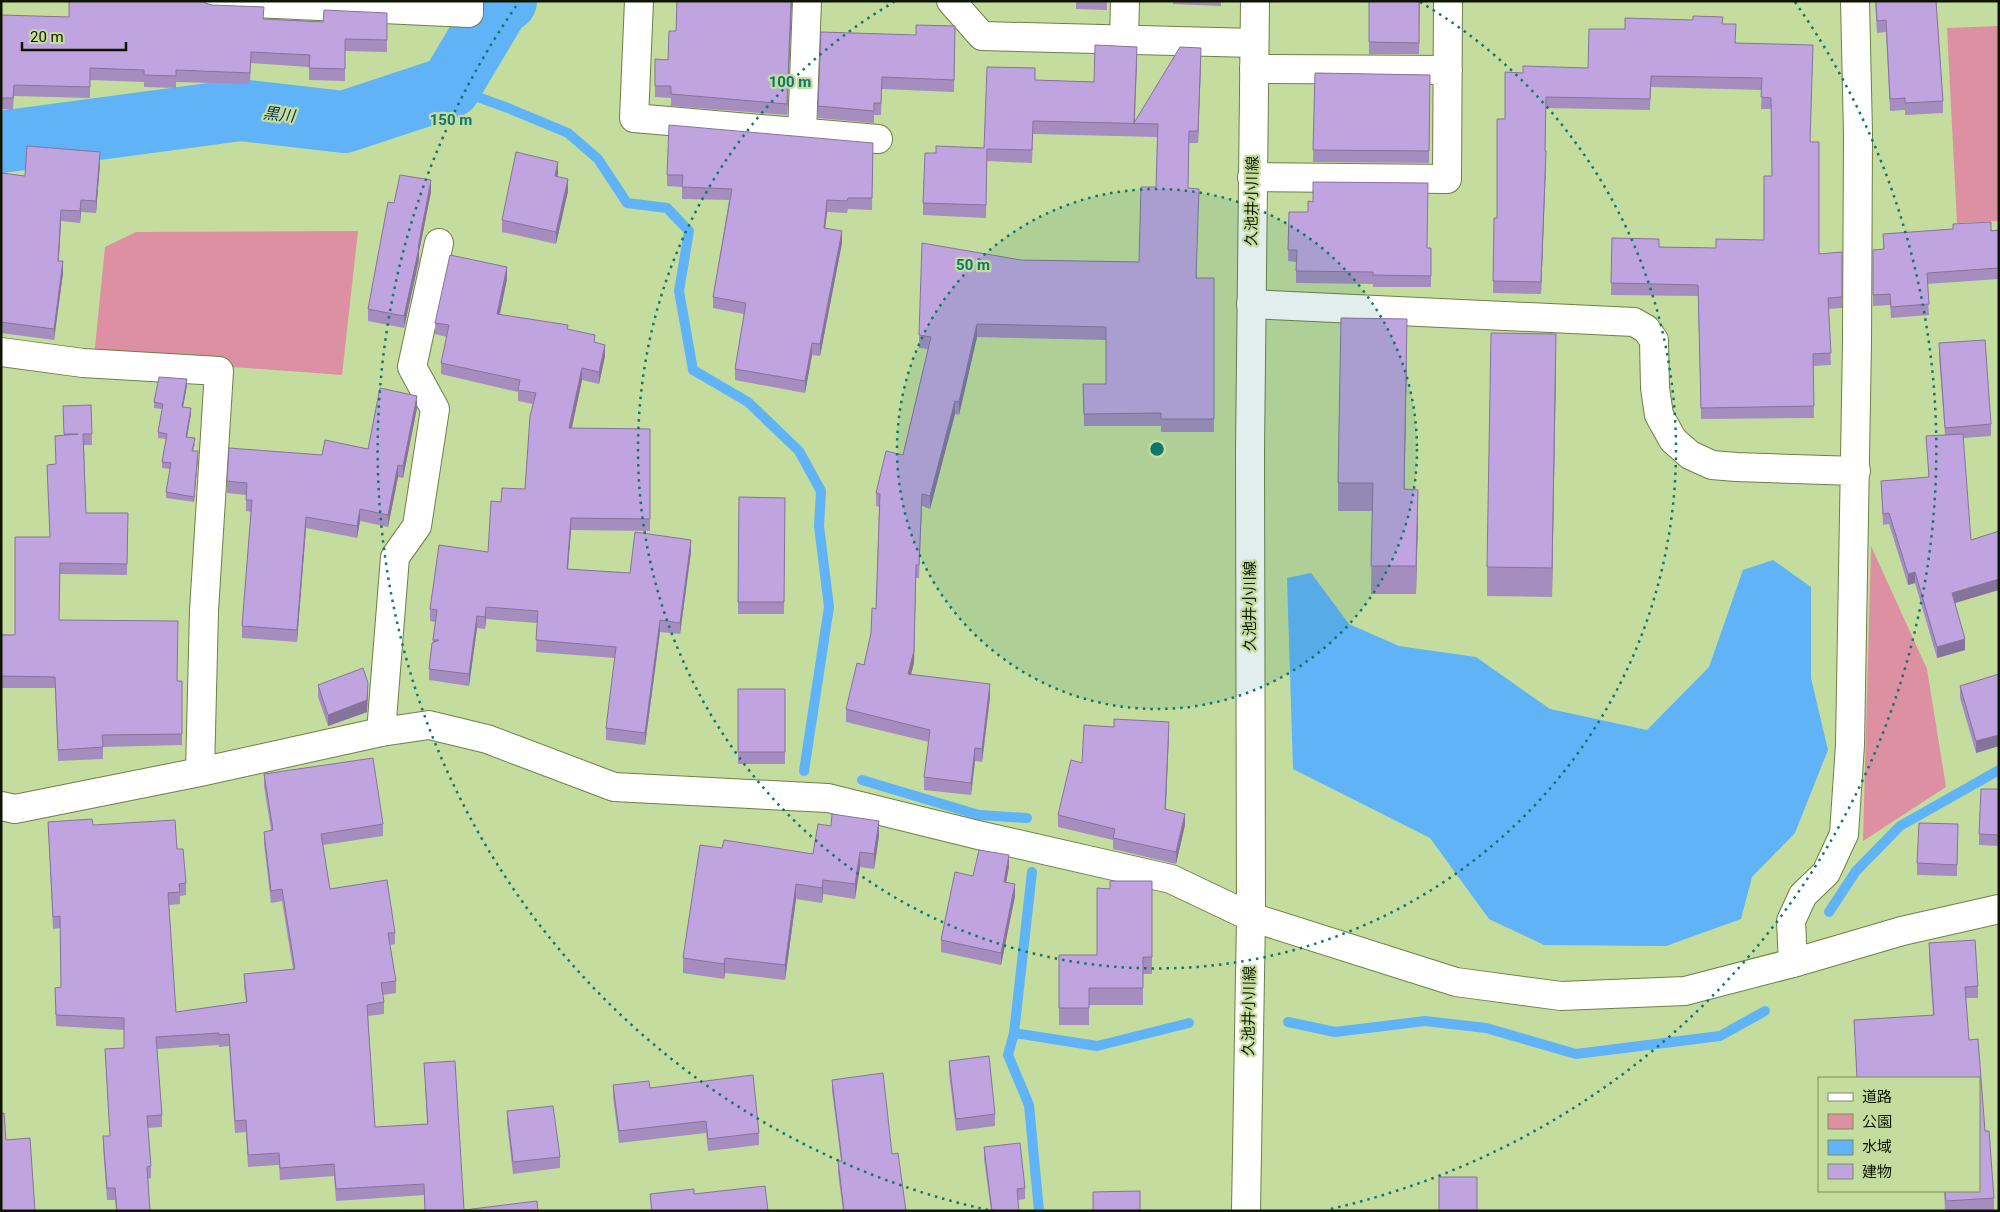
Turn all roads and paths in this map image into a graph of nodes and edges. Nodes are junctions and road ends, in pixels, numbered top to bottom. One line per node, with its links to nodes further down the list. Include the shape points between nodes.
1 (213, 1): 10 (street)
2 (469, 1): 10 (street, via 469,13)
3 (639, 1): 14 (street, via 634,118)
4 (807, 1): 14 (street)
5 (951, 1): 11 (street, via 982,36)
6 (1125, 1): 11 (street)
7 (1255, 1): 12 (street, 久池井小川線)
8 (1448, 1): 13 (street)
9 (1855, 1): 20 (street, via 1858,134)
10 (290, 3)
11 (1124, 40): 12 (street)
12 (1254, 56): 13 (street); 16 (street, 久池井小川線)
13 (1448, 70): 16 (street, via 1447,179)
14 (802, 133): 15 (street)
15 (878, 139)
16 (1252, 177): 18 (street, 久池井小川線)
17 (439, 243): 21 (street, via 412,367 434,408 417,526 395,558)
18 (1251, 304): 20 (street, via 1634,322 1646,329 1654,340 1659,415 1673,440 1690,455 1712,465); 25 (street, 久池井小川線)
19 (1, 352): 22 (street, via 83,363 219,370 204,611)
20 (1856, 471): 26 (street, via 1850,745 1844,834 1826,873 1803,895 1791,921)
21 (381, 732): 22 (street); 25 (street, via 429,725 487,739 614,787 828,798 1172,879)
22 (200, 772): 23 (street, via 15,809)
23 (1, 806)
24 (1999, 909): 26 (street, via 1902,931)
25 (1250, 916): 26 (street, via 1456,982 1561,996 1685,991); 27 (street, 久池井小川線)
26 (1793, 963)
27 (1246, 1211)

